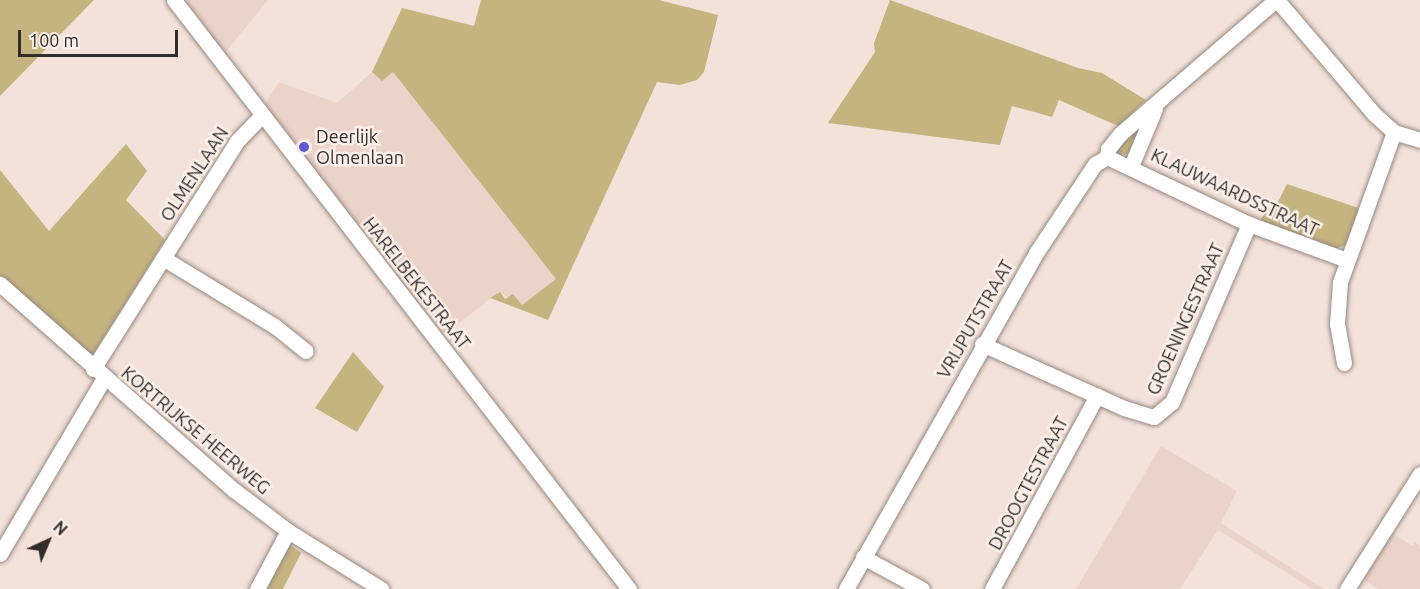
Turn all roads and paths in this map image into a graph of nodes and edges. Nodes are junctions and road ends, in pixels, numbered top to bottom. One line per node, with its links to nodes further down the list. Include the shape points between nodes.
1 (174, 0): 4 (street, HARELBEKESTRAAT)
2 (1276, 0): 3 (street, VRIJPUTSTRAAT); 5 (street, via 1339,75)
3 (1167, 91): 7 (street, VRIJPUTSTRAAT, via 1120,134 1108,149); 8 (street, VRIJPUTSTRAAT, via 1143,130)
4 (262, 115): 10 (street, OLMENLAAN, via 237,141); 24 (street, HARELBEKESTRAAT)
5 (1394, 132): 6 (street); 11 (street)
6 (1420, 140)
7 (1107, 157): 8 (street, KLAUWAARDSSTRAAT); 13 (street, VRIJPUTSTRAAT, via 1095,164)
8 (1131, 166): 9 (street, KLAUWAARDSSTRAAT)
9 (1249, 225): 11 (street, KLAUWAARDSSTRAAT); 17 (street, GROENINGESTRAAT, via 1166,409 1154,417 1142,416)
10 (163, 258): 14 (street, via 276,327); 16 (street, OLMENLAAN)
11 (1347, 260): 15 (street, via 1336,309)
12 (3, 292): 16 (street, KORTRIJKSE HEERWEG)
13 (982, 344): 17 (street, GROENINGESTRAAT); 21 (street, VRIJPUTSTRAAT)
14 (306, 351)
15 (1344, 363)
16 (98, 374): 19 (street, KORTRIJKSE HEERWEG, via 190,454); 20 (street, OLMENLAAN)
17 (1097, 396): 27 (street, DROOGTESTRAAT)
18 (1420, 474): 28 (street)
19 (288, 531): 22 (street); 23 (street, KORTRIJKSE HEERWEG)
20 (0, 554)
21 (862, 557): 25 (street, VRIJPUTSTRAAT); 26 (street)
22 (257, 589)
23 (381, 589)
24 (629, 589)
25 (846, 589)
26 (922, 589)
27 (992, 589)
28 (1347, 589)

